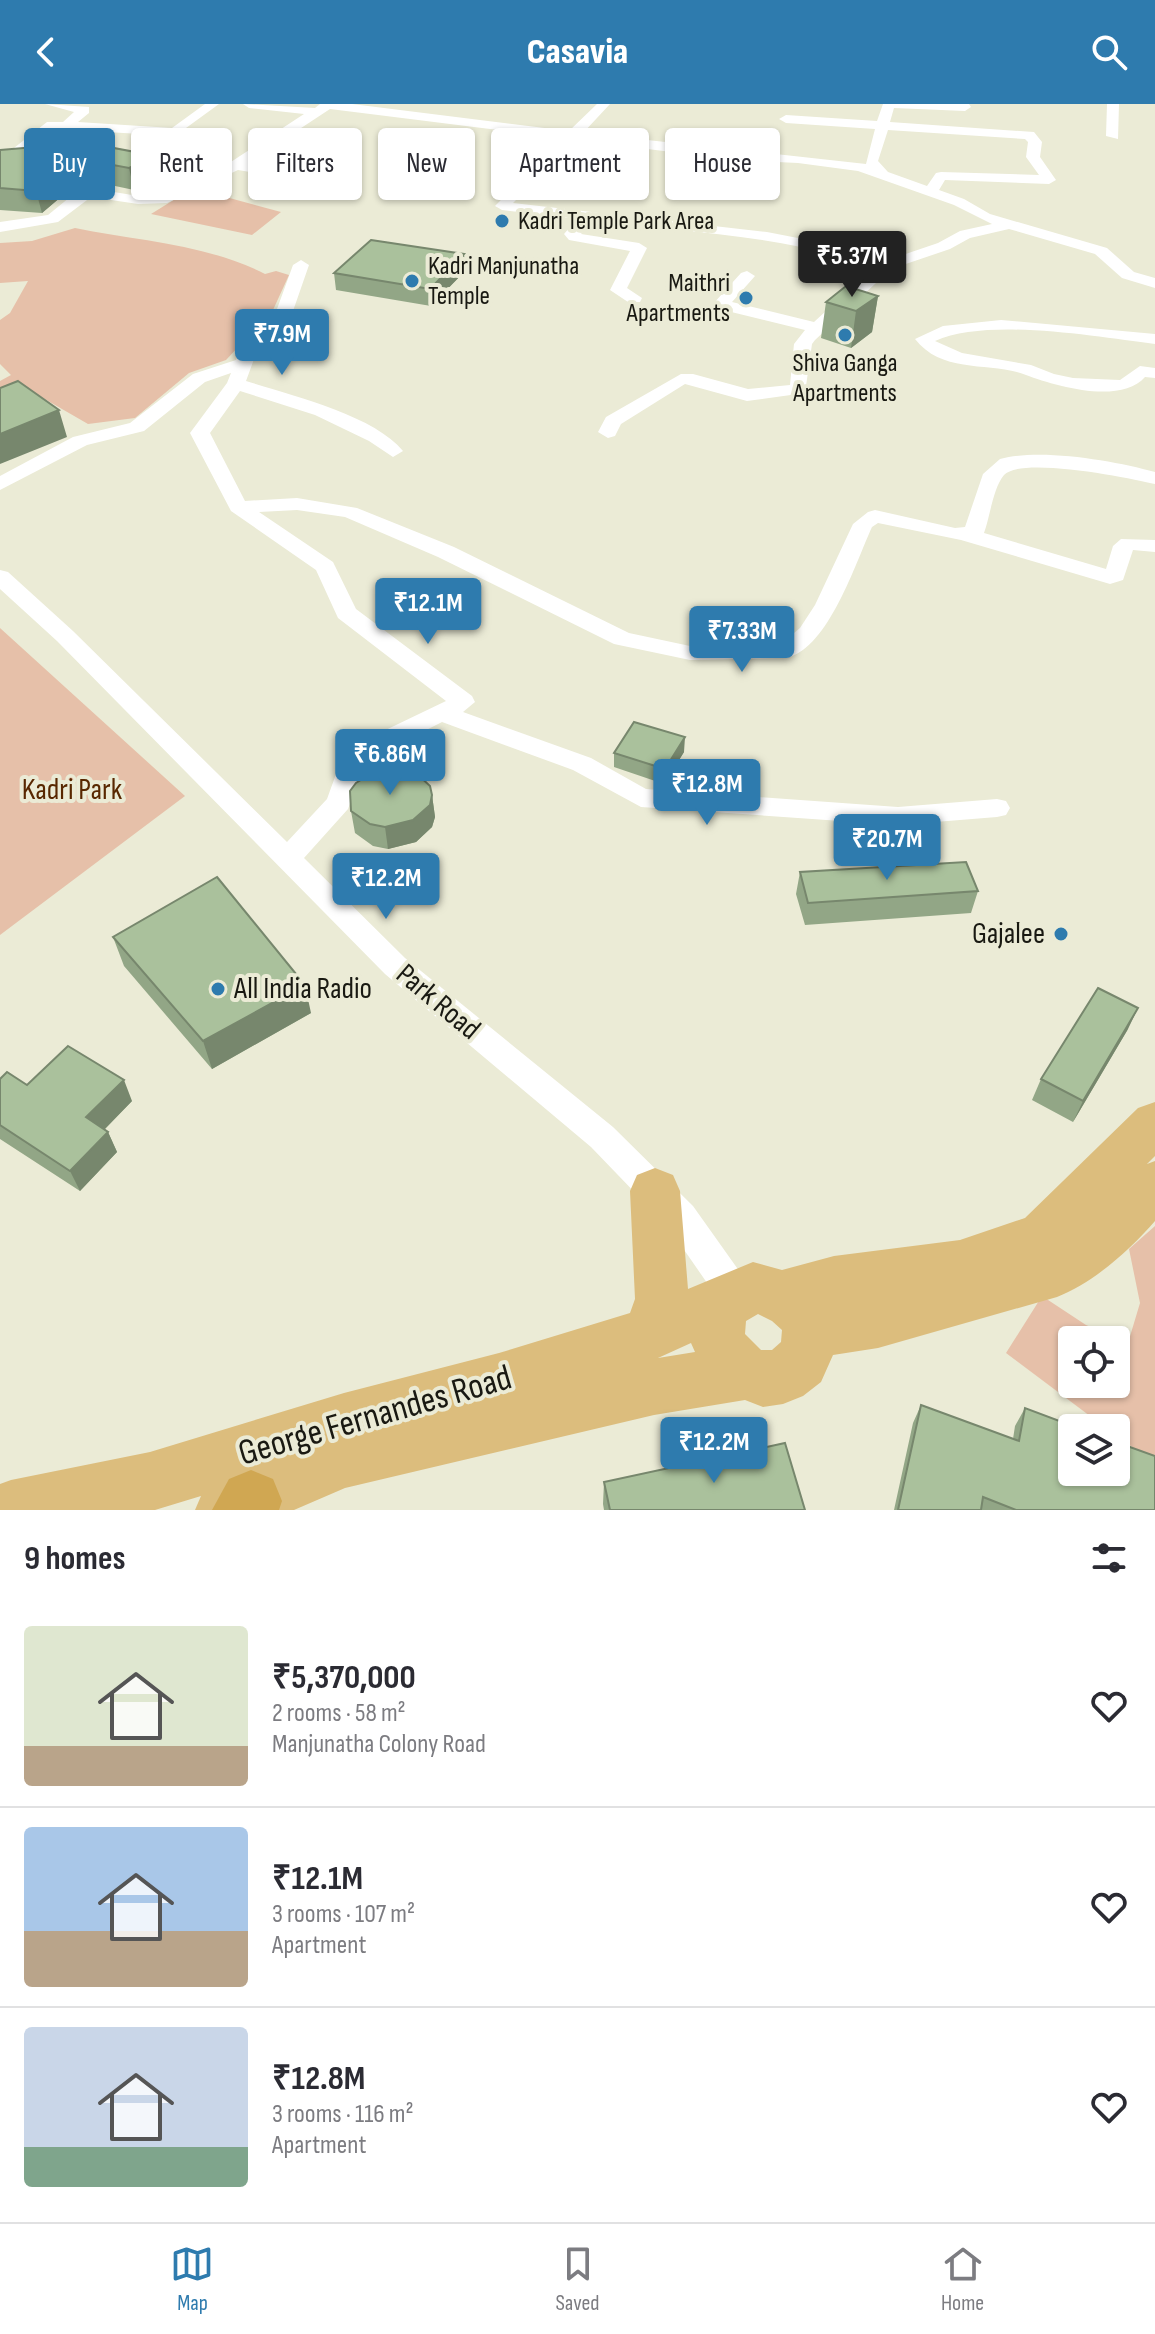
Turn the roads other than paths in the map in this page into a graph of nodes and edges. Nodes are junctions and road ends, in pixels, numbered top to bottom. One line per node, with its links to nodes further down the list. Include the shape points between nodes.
1 (51, 104): 10 (street, via 84,110)
2 (213, 104): 10 (street, via 175,132)
3 (249, 104): 7 (street)
4 (604, 104): 13 (street)
5 (892, 104): 8 (street); 11 (street)
6 (1113, 104): 14 (street)
7 (325, 107): 12 (street); 17 (street)
8 (965, 107)
9 (786, 119): 11 (street)
10 (66, 126): 16 (street, via 52,125)
11 (881, 126): 19 (street, via 871,162); 20 (street, via 1029,135 1035,142 1033,157 1049,180 947,175)
12 (518, 128)
13 (579, 128)
14 (1113, 136)
15 (649, 144): 19 (street, via 848,165)
16 (0, 165)
17 (236, 165): 18 (street); 24 (street, via 167,199 90,192 53,219)
18 (248, 167)
19 (883, 175): 20 (street)
20 (930, 193): 23 (street)
21 (508, 200): 22 (street, via 502,206)
22 (587, 217): 26 (street, via 767,237 849,253); 29 (street, via 574,237 639,248 618,290)
23 (1011, 225): 26 (street, via 965,234); 28 (street, via 1101,251 1128,275)
24 (1, 228)
25 (301, 265): 33 (street, via 285,311 252,341)
26 (885, 266): 30 (street)
27 (747, 276): 30 (street, via 721,304)
28 (1155, 283)
29 (634, 298)
30 (816, 328): 34 (street, via 803,344 799,389 747,395 681,379 613,421)
31 (1155, 339): 32 (street, via 1009,326 958,328 924,339 928,347 946,355 1031,370 1054,380 1120,385 1130,383 1140,371)
32 (1155, 373)
33 (240, 374): 35 (street, via 376,437); 37 (street, via 199,378 137,427 80,441); 38 (street, via 200,433)
34 (608, 432)
35 (393, 451)
36 (1155, 478): 39 (street, via 1118,468 1007,463 993,474 974,533)
37 (0, 484)
38 (238, 507): 39 (street, via 297,504 350,512 446,552 622,639 690,653 787,651 809,633 863,524 875,516); 42 (street, via 325,567 346,613 463,702)
39 (967, 535): 40 (street, via 1110,577 1128,543)
40 (1155, 546)
41 (0, 577): 44 (street, Park Road)
42 (441, 713): 43 (street, via 582,764 641,798 898,816); 44 (street, via 380,743 349,769 339,803)
43 (997, 808)
44 (287, 859): 47 (street, Park Road, via 395,966 602,1137)
45 (1155, 1123): 48 (main road, George Fernandes Road, via 1042,1237 960,1265 834,1281)
46 (1155, 1184): 48 (main road, George Fernandes Road, via 1123,1220 1057,1272 878,1322)
47 (655, 1191): 48 (street, Park Road); 49 (main road, via 662,1299)
48 (765, 1304): 49 (main road, George Fernandes Road); 50 (main road, via 719,1311 717,1341); 50 (main road, George Fernandes Road, via 807,1354 785,1376)
49 (651, 1334): 52 (main road, George Fernandes Road, via 150,1482)
50 (743, 1373): 51 (main road, George Fernandes Road, via 654,1387 342,1459)
51 (240, 1507)
52 (11, 1510)

